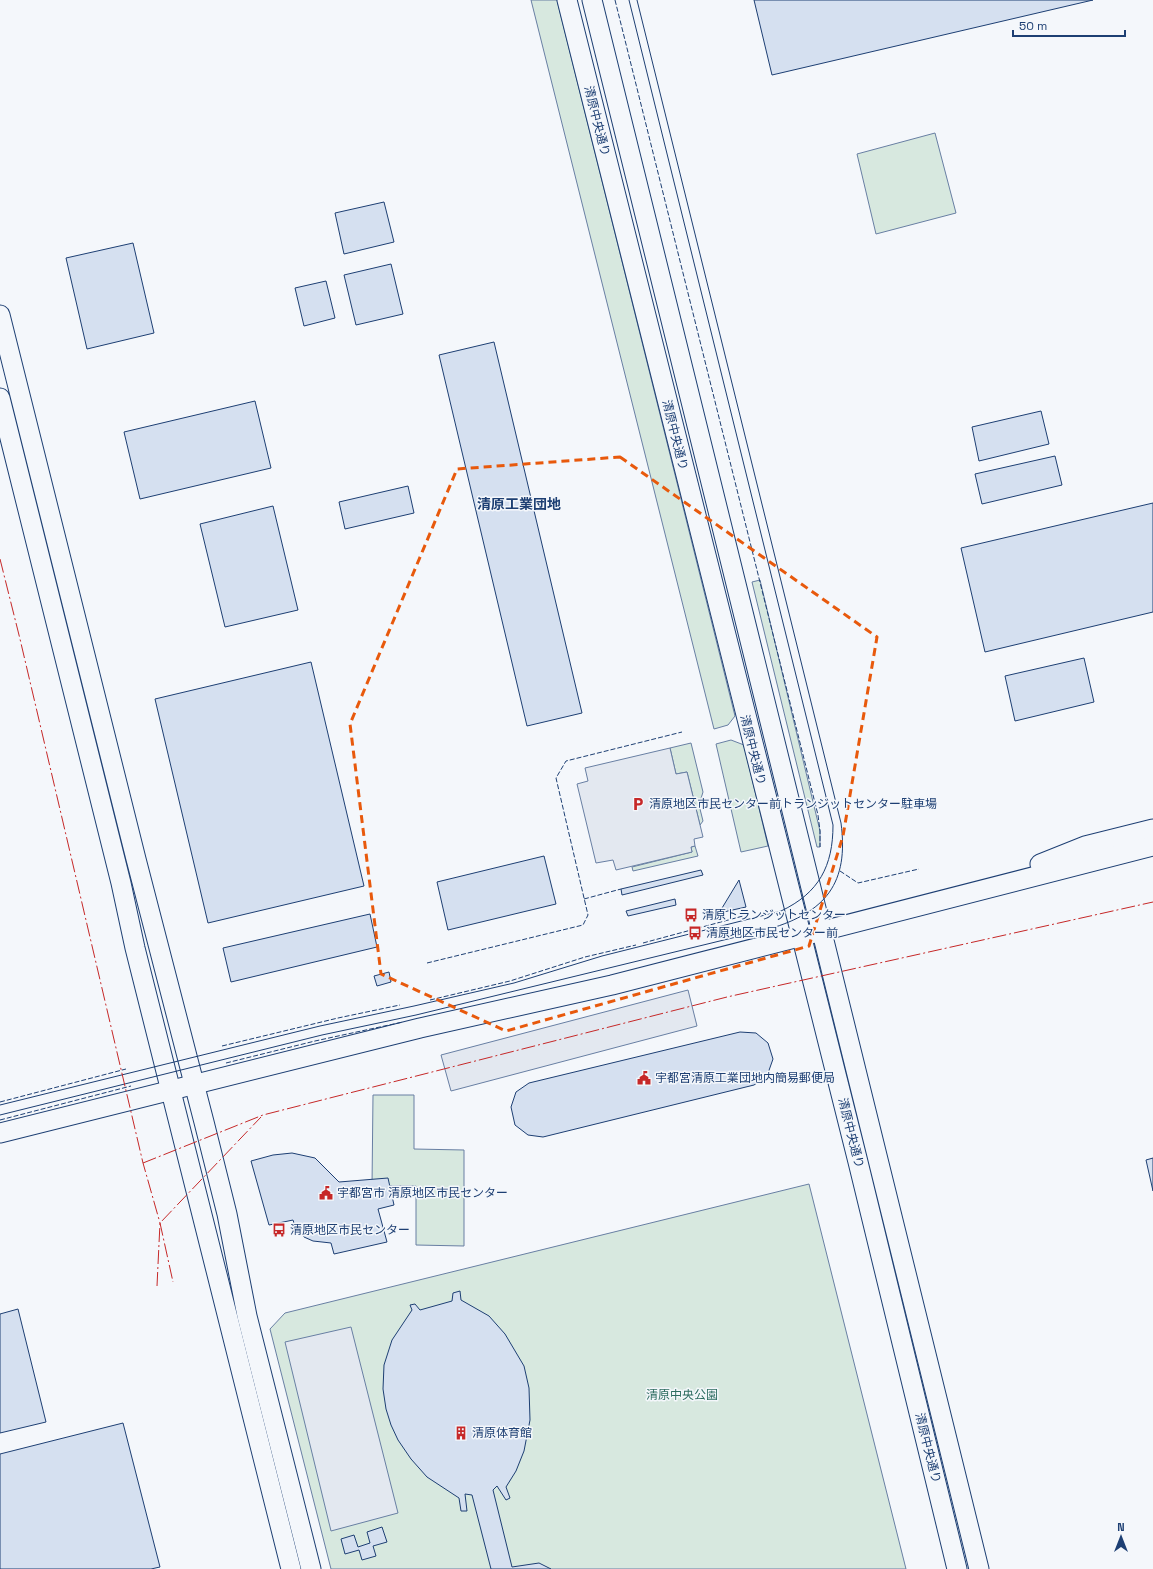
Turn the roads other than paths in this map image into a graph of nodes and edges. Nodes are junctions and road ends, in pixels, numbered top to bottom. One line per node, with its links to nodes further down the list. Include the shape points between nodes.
1 (567, 0): 9 (street, 清原中央通り)
2 (592, 0): 8 (street, 清原中央通り)
3 (0, 315): 10 (street)
4 (0, 398): 11 (street, via 120,875 135,948)
5 (1153, 829): 7 (street, via 1085,846)
6 (1153, 846): 7 (street)
7 (964, 894): 8 (street)
8 (822, 930): 9 (street); 16 (street, 清原中央通り)
9 (801, 936): 10 (street); 15 (street, 清原中央通り)
10 (195, 1084): 11 (street); 14 (street, via 227,1214 247,1316)
11 (171, 1090): 12 (street); 13 (street)
12 (0, 1133)
13 (292, 1569)
14 (311, 1569)
15 (957, 1569)
16 (979, 1569)

